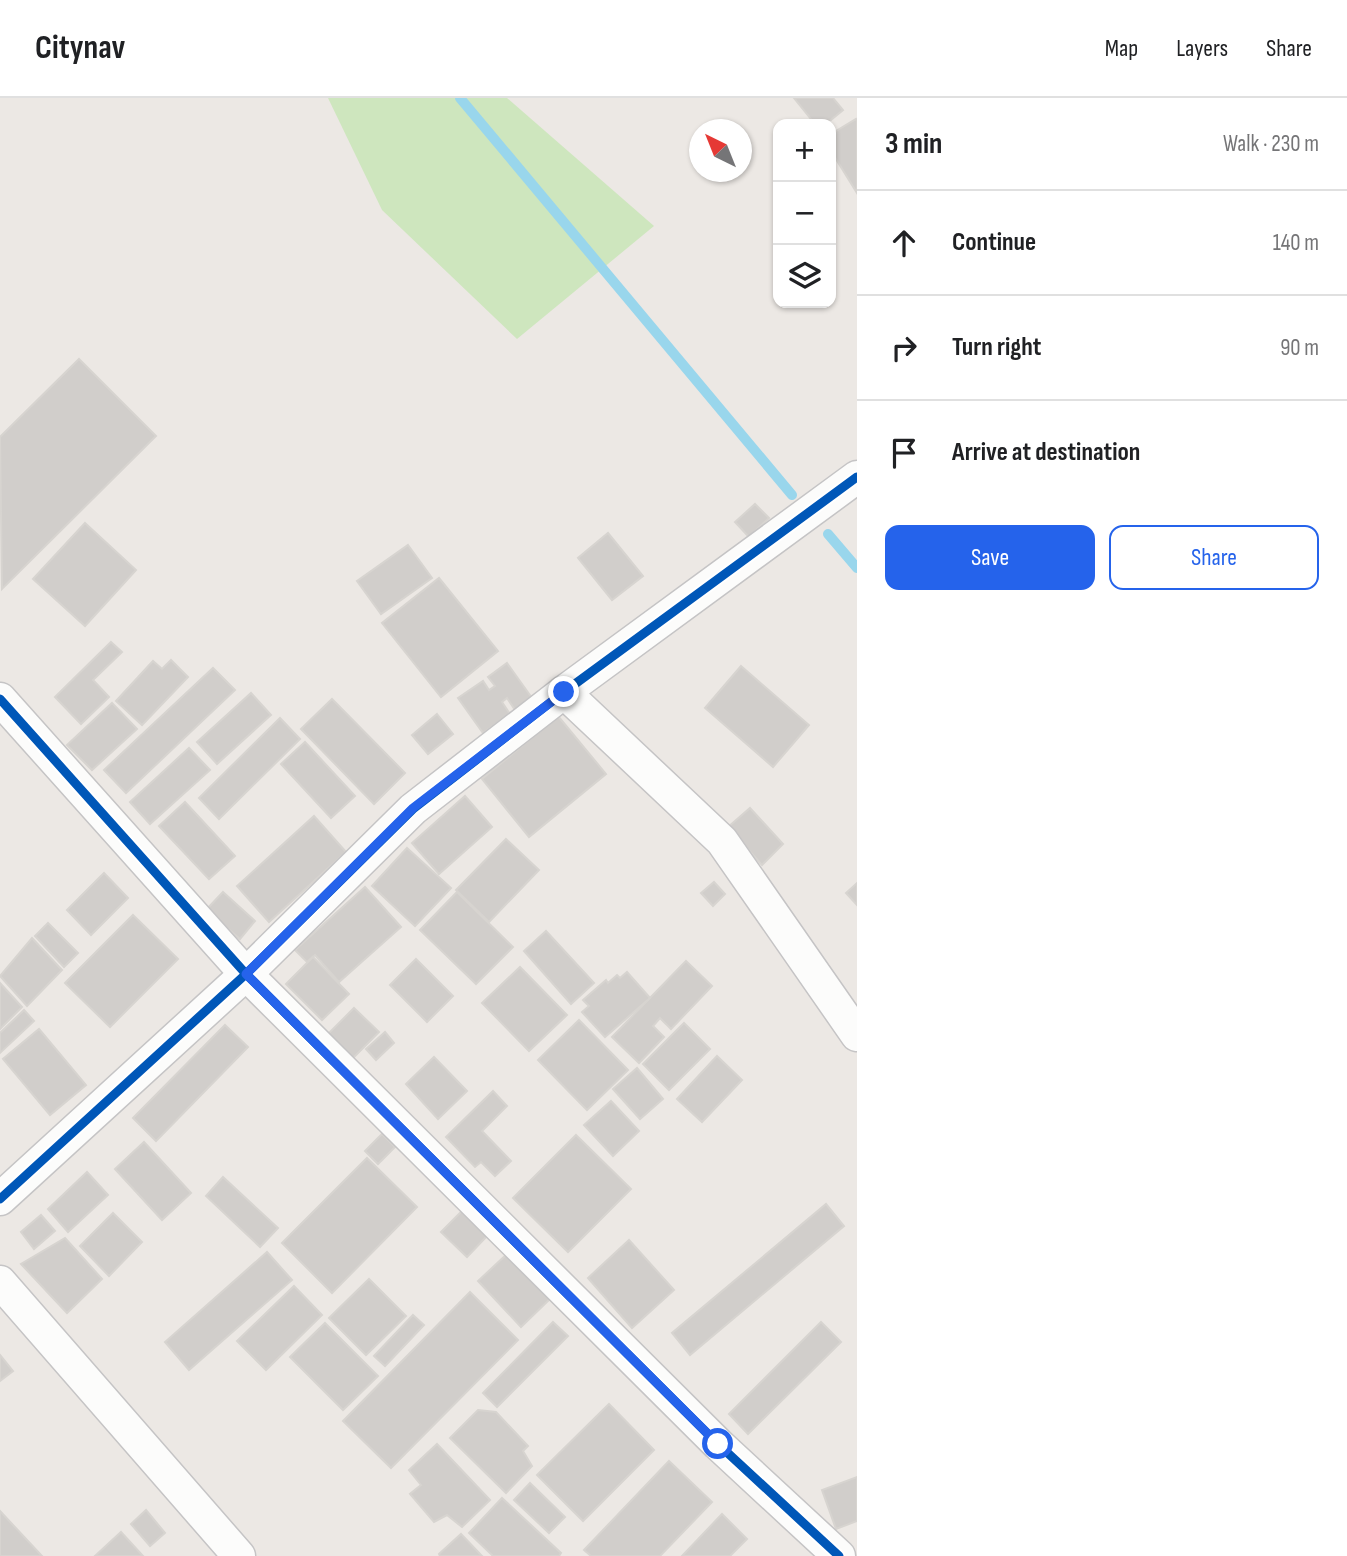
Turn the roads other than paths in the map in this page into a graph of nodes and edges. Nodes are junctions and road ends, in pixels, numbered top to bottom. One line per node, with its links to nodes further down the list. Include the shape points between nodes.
1 (857, 477): 2 (street)
2 (564, 692): 4 (street, via 413,808); 5 (street, via 722,841)
3 (0, 699): 4 (street)
4 (246, 974): 6 (street); 9 (street, via 718,1444)
5 (857, 1035)
6 (0, 1199)
7 (0, 1282): 8 (street)
8 (239, 1556)
9 (839, 1556)

